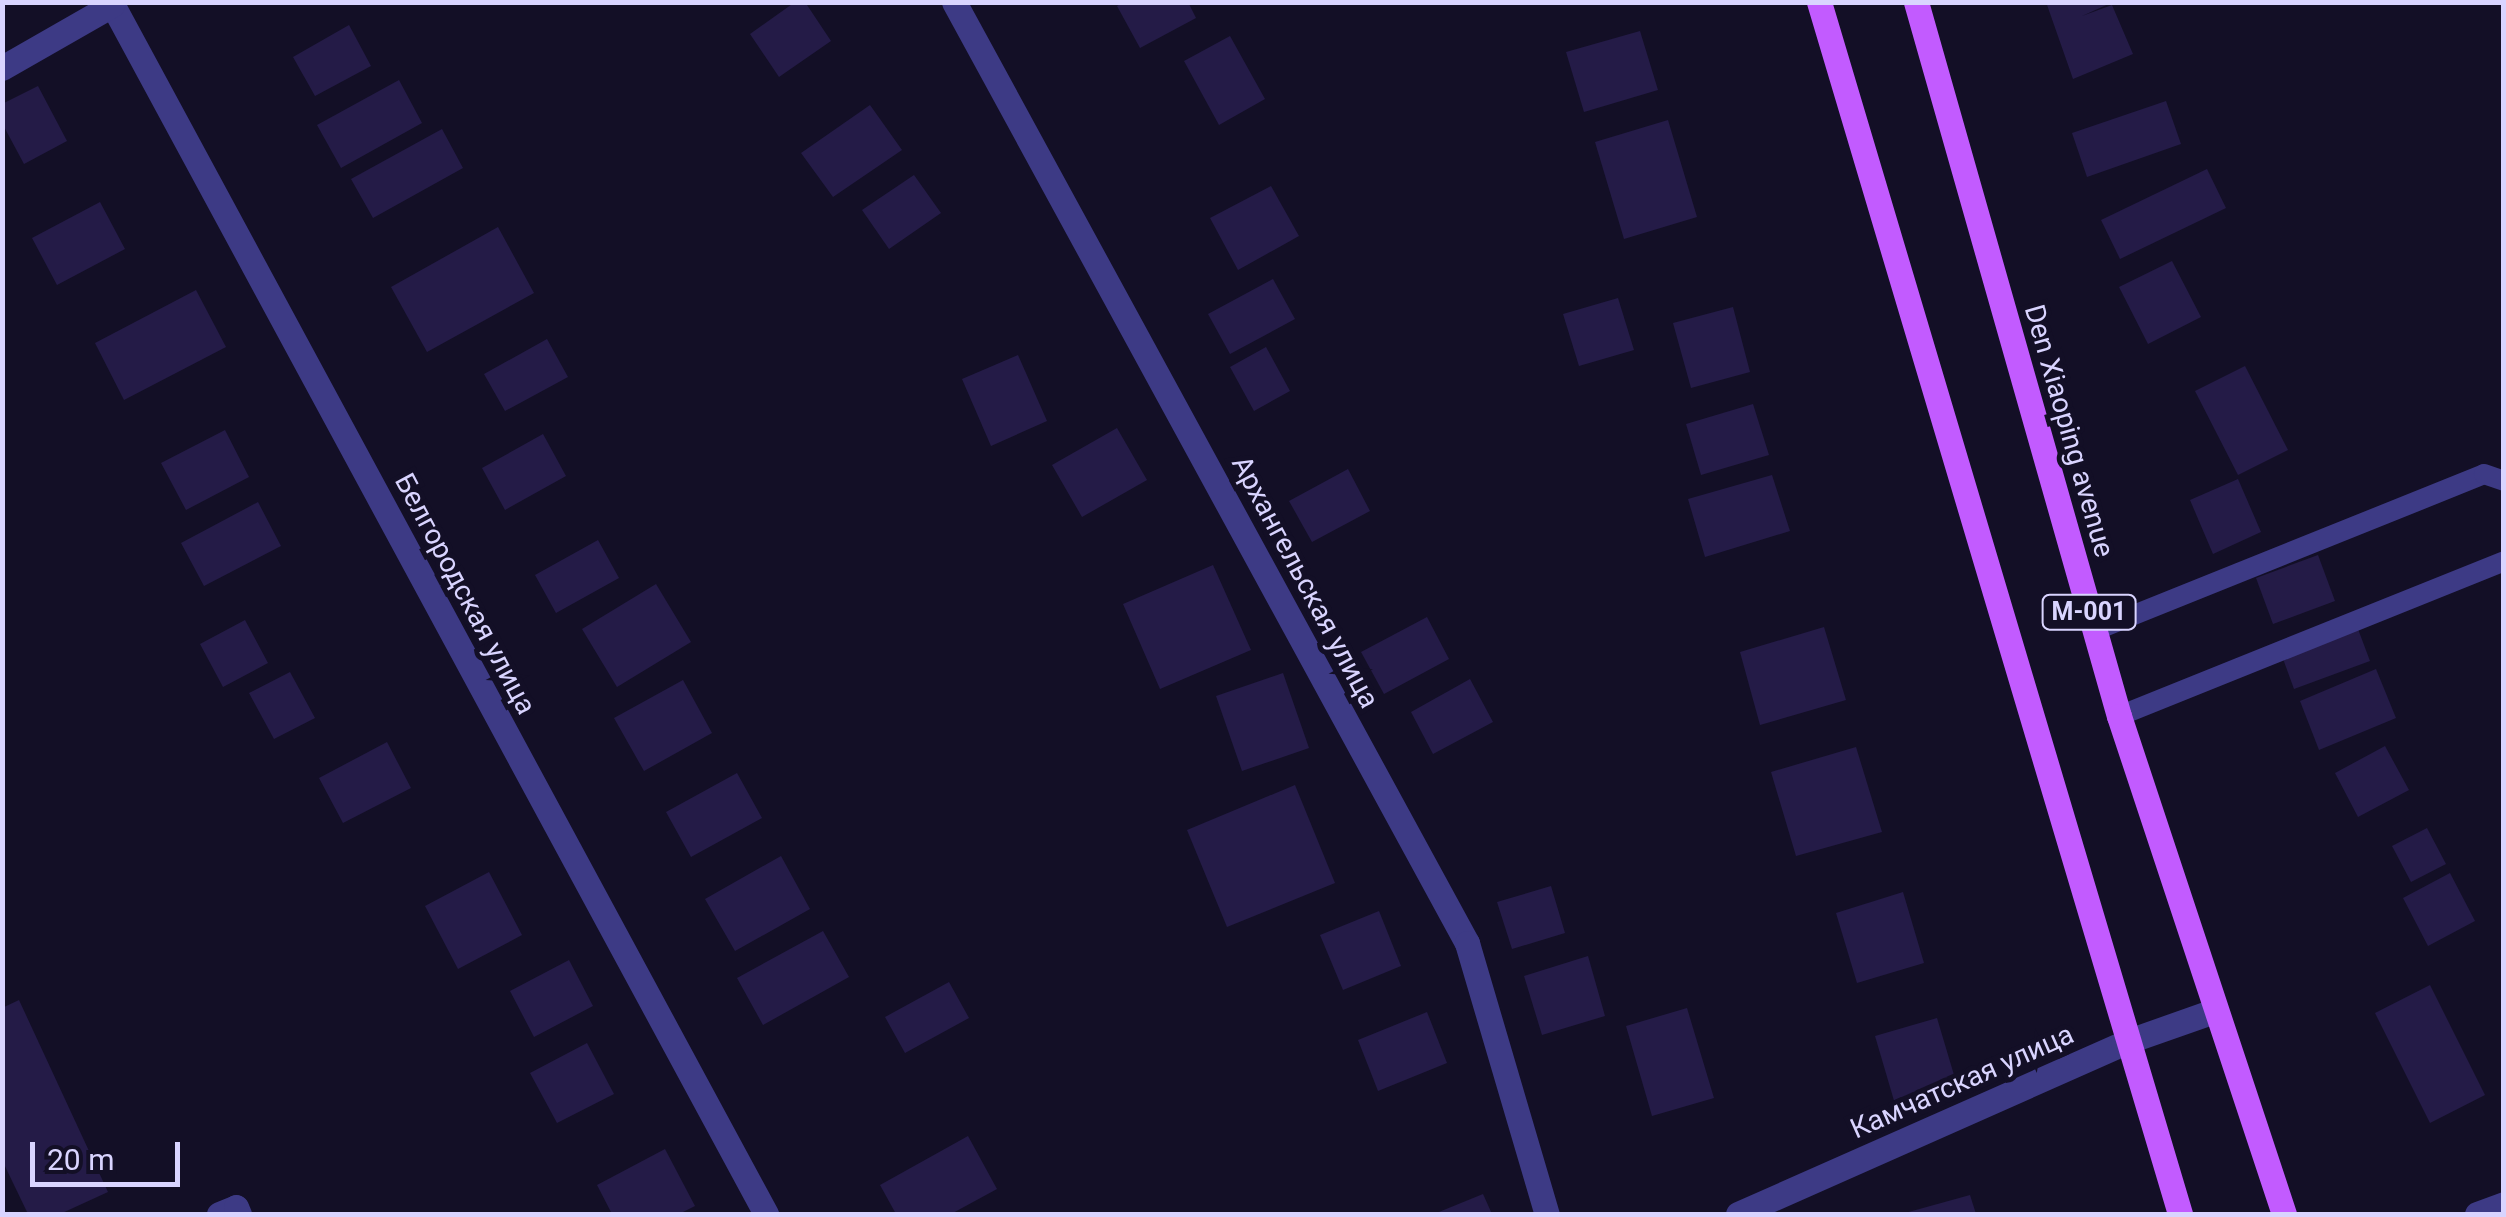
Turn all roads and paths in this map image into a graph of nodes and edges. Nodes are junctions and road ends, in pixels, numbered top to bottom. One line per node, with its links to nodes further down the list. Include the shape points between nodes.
1 (954, 2): 16 (street, Архангельская улица, via 1467,944)
2 (1819, 2): 11 (main road, M-001)
3 (1916, 2): 8 (main road, Den Xiaoping avenue / M-001)
4 (112, 4): 5 (street); 15 (street, Белгородская улица)
5 (2, 68)
6 (2504, 481): 8 (lane, via 2484,474)
7 (2504, 561): 9 (lane)
8 (2094, 631): 9 (main road, Den Xiaoping avenue / M-001)
9 (2119, 716): 10 (main road, Den Xiaoping avenue / M-001)
10 (2214, 1012): 11 (street, Камчатская улица); 19 (main road, Den Xiaoping avenue / M-001)
11 (2123, 1043): 17 (street, Камчатская улица); 18 (main road, M-001)
12 (2504, 1204): 20 (street)
13 (219, 1214): 14 (street, via 236,1207)
14 (239, 1214)
15 (766, 1214)
16 (1547, 1214)
17 (1738, 1214)
18 (2180, 1214)
19 (2284, 1214)
20 (2477, 1214)

